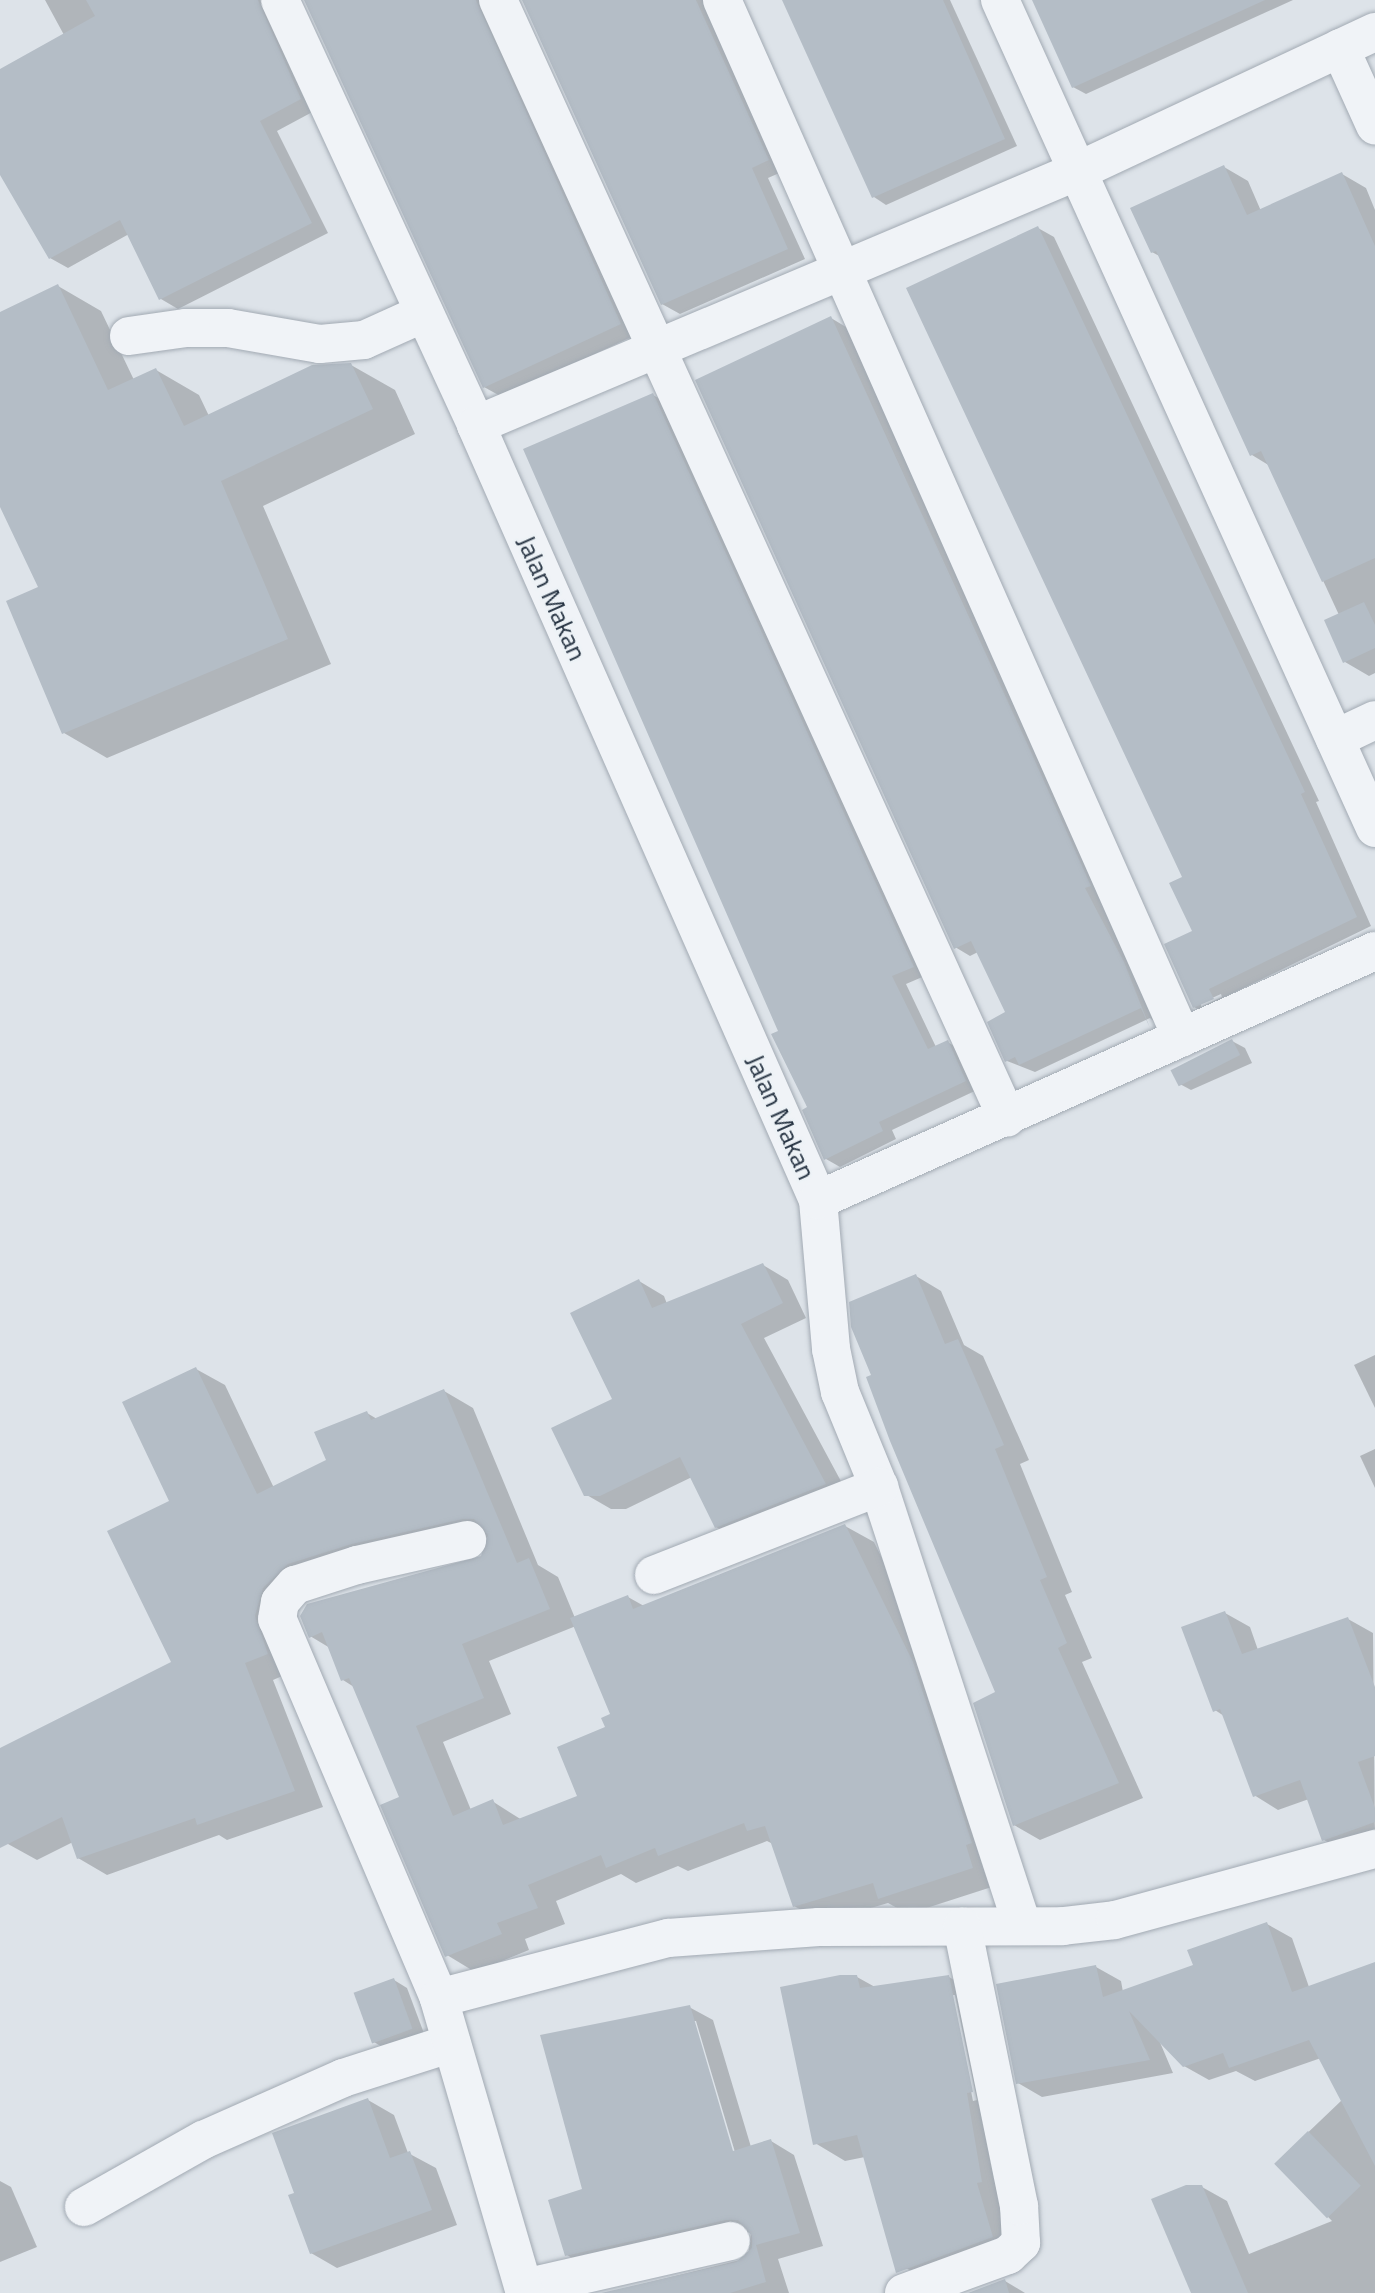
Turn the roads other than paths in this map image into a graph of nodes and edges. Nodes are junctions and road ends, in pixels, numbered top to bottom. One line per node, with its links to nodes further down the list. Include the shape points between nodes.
1 (280, 0): 10 (street, Jalan Makan)
2 (498, 0): 12 (street)
3 (722, 0): 9 (street)
4 (1000, 0): 8 (street)
5 (1375, 32): 6 (street)
6 (1340, 48): 7 (street); 8 (street)
7 (1375, 125)
8 (1078, 171): 9 (street); 15 (street)
9 (843, 271): 12 (street); 18 (street)
10 (424, 313): 11 (street, via 364,340 320,344 228,328); 13 (street, Jalan Makan)
11 (129, 336)
12 (657, 348): 13 (street); 19 (street)
13 (476, 425): 20 (street, Jalan Makan)
14 (1375, 720): 15 (street)
15 (1335, 739): 16 (street)
16 (1375, 828)
17 (1375, 951): 18 (street)
18 (1182, 1038): 19 (street)
19 (1007, 1118): 20 (street)
20 (818, 1200): 21 (street, Jalan Makan, via 834,1370)
21 (878, 1487): 23 (street); 25 (street, Jalan Makan)
22 (467, 1540): 27 (street, via 356,1565 295,1585 280,1602 277,1619)
23 (654, 1575)
24 (1375, 1849): 25 (street, via 1115,1920 1063,1926)
25 (1022, 1924): 26 (street)
26 (962, 1927): 27 (street, via 819,1927 668,1938); 32 (street, via 1021,2243 1008,2255)
27 (439, 1998): 28 (street)
28 (452, 2043): 29 (street, via 343,2078 204,2140); 31 (street)
29 (84, 2207)
30 (731, 2241): 31 (street)
31 (524, 2290)
32 (904, 2293)

